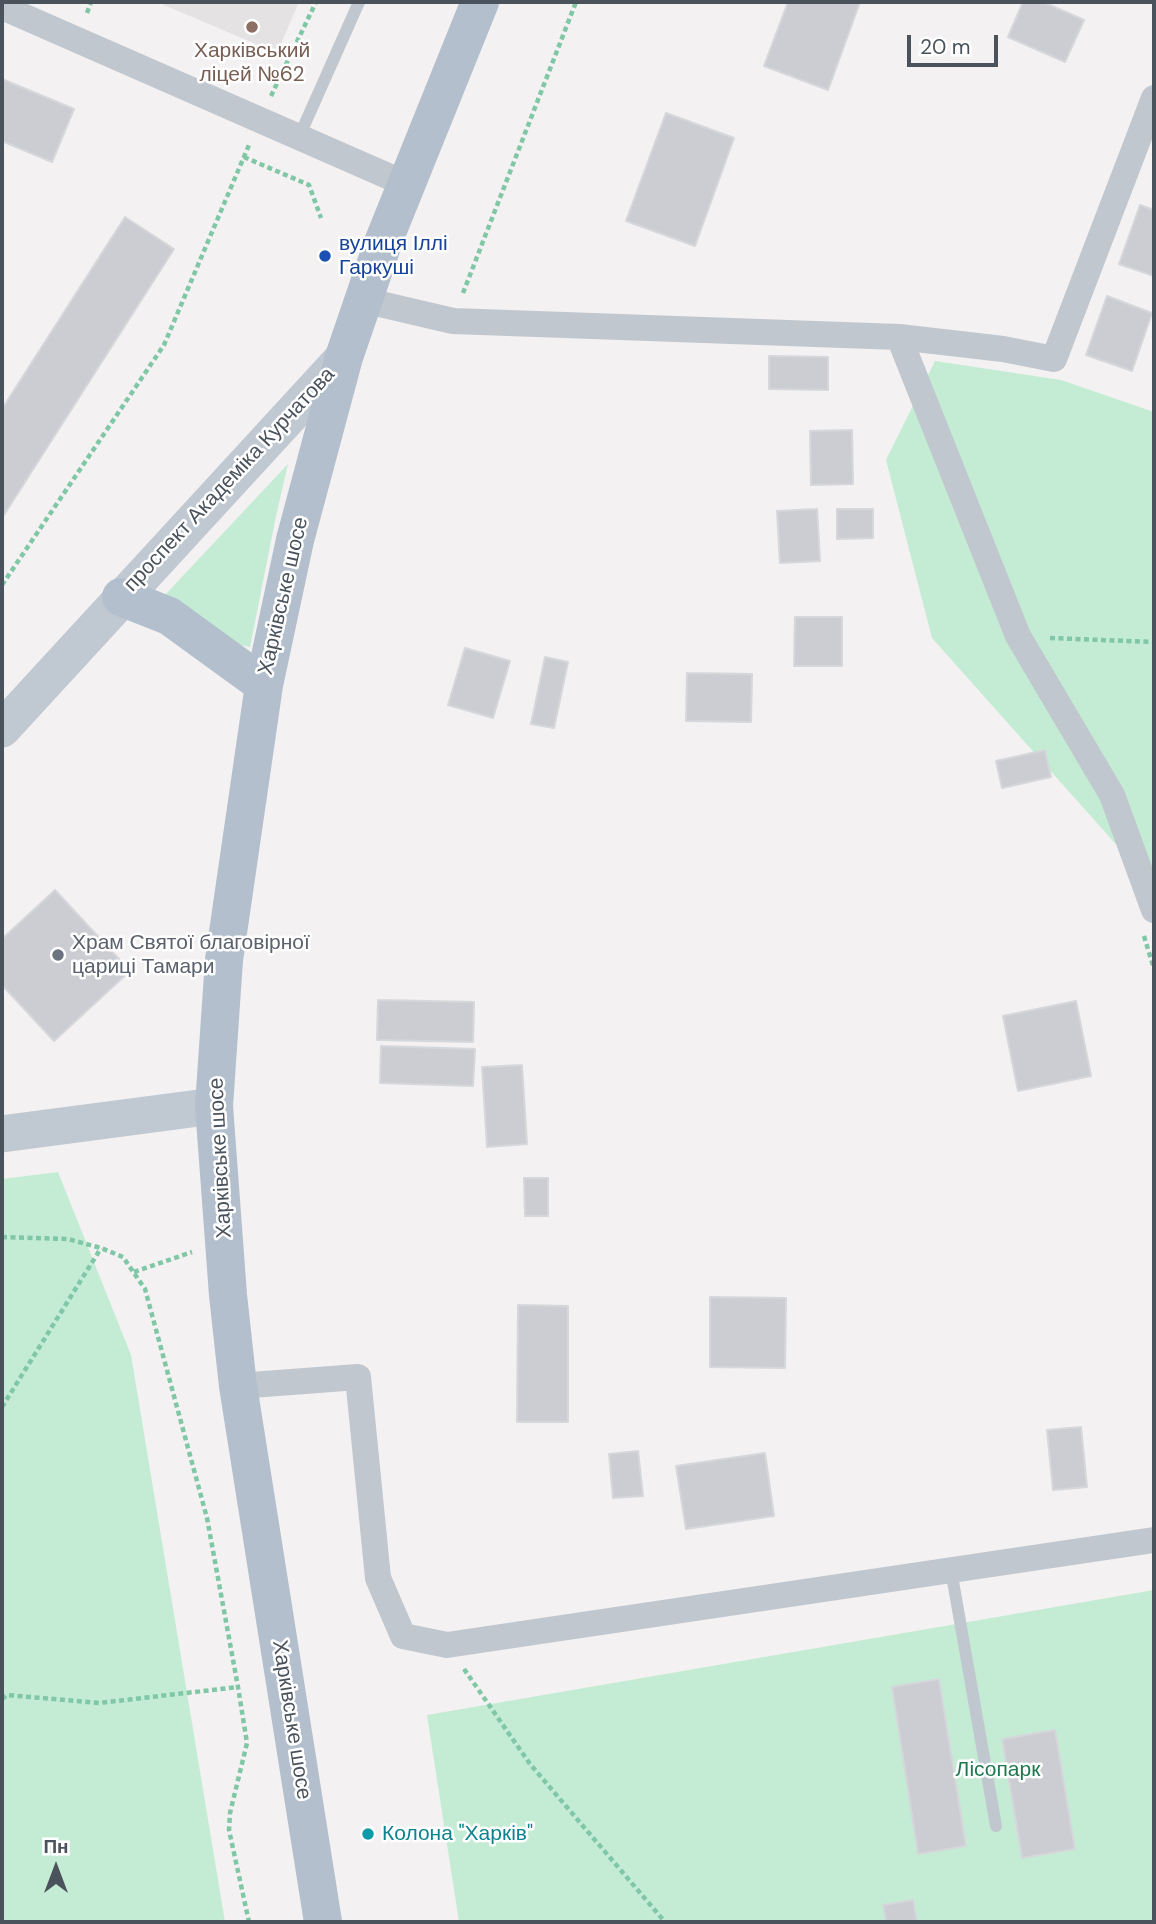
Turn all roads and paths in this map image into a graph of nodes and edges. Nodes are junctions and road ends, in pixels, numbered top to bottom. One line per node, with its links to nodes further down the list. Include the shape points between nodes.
1 (316, 2): 7 (path)
2 (359, 2): 8 (lane)
3 (480, 2): 10 (main road, проспект Академіка Курчатова)
4 (576, 2): 12 (path)
5 (2, 7): 7 (street)
6 (1154, 98): 14 (street, via 1054,359)
7 (260, 120): 8 (street); 9 (path)
8 (299, 137): 10 (street)
9 (244, 157): 11 (path, via 309,185); 16 (path, via 164,345)
10 (406, 184): 13 (main road, проспект Академіка Курчатова)
11 (321, 218)
12 (471, 270)
13 (363, 300): 14 (street, via 453,321); 15 (main road, проспект Академіка Курчатова)
14 (899, 337): 18 (street)
15 (344, 357): 17 (street, проспект Академіка Курчатова); 20 (main road, Харківське шосе, via 295,540)
16 (2, 585)
17 (121, 597): 20 (main road, via 169,616); 21 (street, проспект Академіка Курчатова)
18 (1018, 636): 19 (path); 22 (street, via 1112,794)
19 (1154, 642)
20 (264, 685): 23 (main road, Харківське шосе, via 224,960)
21 (2, 729)
22 (1154, 910)
23 (214, 1106): 24 (street); 26 (main road, Харківське шосе)
24 (2, 1134)
25 (2, 1237): 27 (path, via 68,1239)
26 (225, 1241): 28 (path); 29 (main road, Харківське шосе)
27 (101, 1248): 28 (path, via 123,1257); 30 (path)
28 (134, 1272): 34 (path, via 145,1289 207,1518)
29 (238, 1386): 33 (street, via 358,1377 378,1578 403,1636); 38 (main road, Харківське шосе)
30 (2, 1407)
31 (1154, 1540): 32 (street)
32 (951, 1570): 33 (street); 36 (lane)
33 (447, 1646): 39 (path, via 530,1764)
34 (238, 1687): 35 (path, via 99,1703 7,1695); 37 (path, via 247,1743 229,1830)
35 (2, 1699)
36 (996, 1826)
37 (249, 1922)
38 (323, 1922)
39 (666, 1922)

